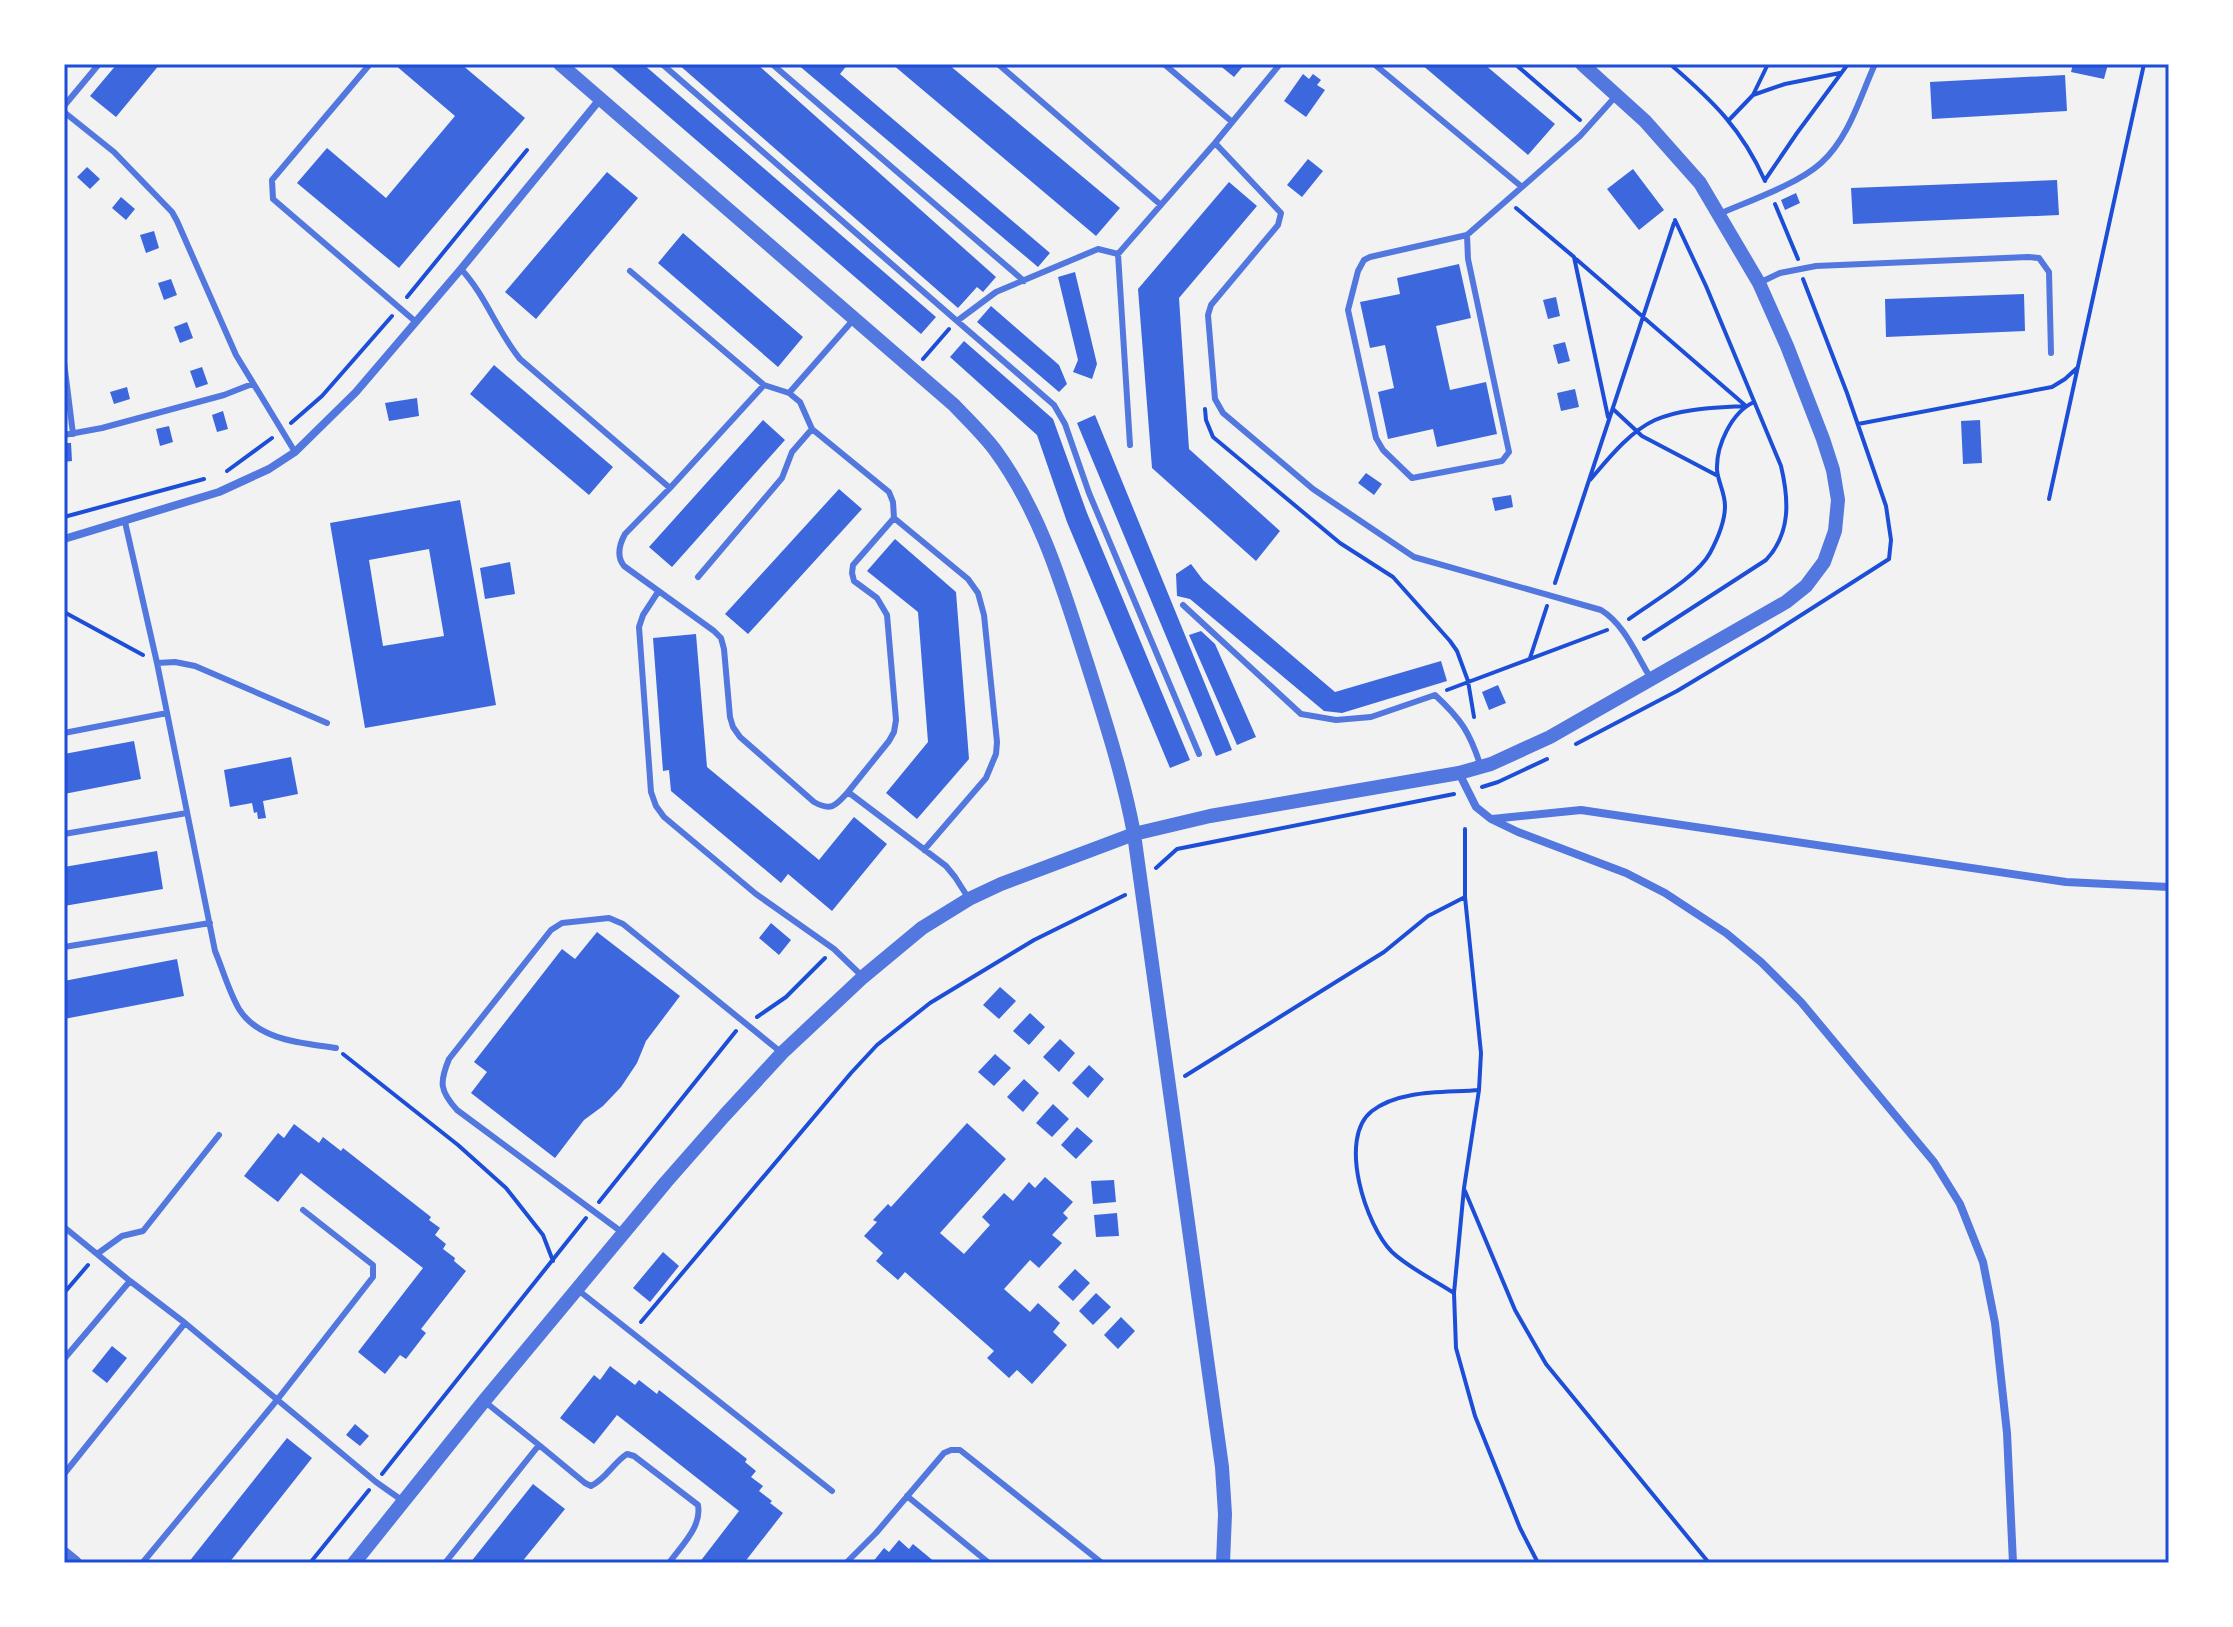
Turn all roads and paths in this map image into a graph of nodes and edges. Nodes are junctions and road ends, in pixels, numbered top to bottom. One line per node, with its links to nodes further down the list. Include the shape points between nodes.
1 (99, 64): 21 (lane)
2 (560, 64): 20 (street)
3 (662, 64): 44 (lane)
4 (772, 64): 39 (lane)
5 (998, 64): 30 (lane)
6 (1164, 64): 23 (lane)
7 (1280, 64): 23 (lane)
8 (1374, 64): 28 (lane)
9 (1515, 64): 24 (path)
10 (1582, 64): 18 (street)
11 (1670, 64): 22 (path)
12 (1768, 64): 19 (path)
13 (1848, 64): 17 (path)
14 (1875, 64): 29 (lane, via 1834,149 1807,174)
15 (2144, 64): 48 (path)
16 (366, 65): 41 (lane, via 272,180 273,199)
17 (1842, 72): 19 (path); 27 (path)
18 (1617, 95): 24 (lane); 32 (street, via 1700,183)
19 (1753, 95): 22 (path)
20 (601, 98): 37 (street); 43 (street)
21 (64, 109): 50 (lane, via 172,212)
22 (1729, 120): 27 (path)
23 (1231, 121): 25 (lane)
24 (1588, 127): 28 (lane)
25 (1215, 143): 30 (lane); 77 (lane, via 1281,213 1278,225 1208,315 1215,399 1223,413 1313,489 1414,557)
26 (527, 150): 41 (path)
27 (1765, 180): 29 (path)
28 (1522, 187): 33 (lane)
29 (1770, 192): 32 (lane); 36 (path)
30 (1161, 205): 34 (lane)
31 (1513, 205): 35 (path)
32 (1719, 214): 40 (street)
33 (1467, 235): 33 (lane, via 1370,257 1360,265 1349,299 1376,438 1412,478 1502,461 1509,452)
34 (1118, 254): 39 (lane, via 1098,249); 63 (lane)
35 (1574, 257): 42 (path); 56 (path)
36 (1800, 268): 40 (lane); 46 (lane, via 2039,258 2049,272); 57 (path)
37 (461, 269): 45 (street); 69 (lane, via 520,359)
38 (630, 271): 51 (lane)
39 (1024, 281): 44 (lane, via 996,292)
40 (1759, 283): 84 (street, via 1833,470 1838,500 1835,531 1824,562 1806,586)
41 (398, 308): 45 (lane); 59 (path, via 322,396)
42 (1642, 316): 53 (path, via 1675,220); 54 (path); 55 (path)
43 (854, 319): 49 (street); 52 (lane)
44 (957, 321): 49 (path); 91 (lane, via 1054,405 1065,424)
45 (416, 322): 64 (street)
46 (2051, 353)
47 (64, 362): 61 (lane)
48 (2078, 367): 57 (path, via 2052,387); 70 (path)
49 (914, 370): 100 (street, via 993,447 1033,514 1062,585 1113,745)
50 (252, 384): 59 (lane); 61 (lane)
51 (764, 385): 52 (lane); 69 (lane)
52 (789, 393): 58 (lane, via 800,402)
53 (1754, 402): 54 (path); 81 (path, via 1784,480 1787,514 1780,542 1766,560)
54 (1746, 406): 60 (path, via 1671,415); 66 (path, via 1729,428)
55 (1612, 408): 56 (path); 60 (path)
56 (1608, 419): 68 (path)
57 (1858, 424): 89 (path, via 1886,506 1889,559 1677,691)
58 (812, 429): 72 (lane, via 889,492); 75 (lane, via 792,452 782,478)
59 (281, 432): 64 (lane); 65 (path)
60 (1637, 433): 66 (path); 68 (path)
61 (73, 434): 62 (lane)
62 (64, 435)
63 (1130, 445)
64 (295, 452): 73 (street, via 245,482)
65 (222, 475)
66 (1718, 476): 80 (path, via 1725,512 1709,555 1700,567)
67 (207, 479): 71 (path)
68 (1588, 482): 77 (path)
69 (670, 488): 76 (lane, via 625,534 619,550 624,566)
70 (2049, 499)
71 (64, 517)
72 (894, 518): 94 (lane, via 853,565 852,573 887,615 894,732); 101 (lane, via 978,593 997,742 986,778)
73 (125, 522): 74 (street); 83 (lane)
74 (64, 539)
75 (698, 577)
76 (658, 592): 94 (lane, via 721,638 730,717 740,737 814,802 830,807); 108 (lane, via 639,627 656,806 756,894)
77 (1550, 596): 80 (lane, via 1601,610); 82 (path)
78 (1183, 605): 85 (lane, via 1301,714 1336,720 1371,717)
79 (64, 612): 83 (path)
80 (1618, 625): 81 (lane); 82 (path)
81 (1632, 647): 84 (lane)
82 (1530, 658): 85 (path)
83 (157, 663): 86 (lane); 87 (lane, via 195,666)
84 (1652, 680): 92 (street, via 1519,753)
85 (1435, 695): 92 (lane, via 1466,729)
86 (167, 713): 88 (lane); 96 (lane)
87 (327, 723)
88 (64, 733)
89 (1572, 747)
90 (1559, 753): 95 (path)
91 (1199, 754)
92 (1481, 767): 93 (street)
93 (1459, 773): 95 (street); 100 (street)
94 (848, 792): 101 (lane)
95 (1467, 792): 97 (street); 102 (path, via 1177,849)
96 (187, 813): 99 (lane); 106 (lane)
97 (1491, 819): 103 (street, via 1581,810 2066,882); 151 (street, via 1626,873 1726,933 1801,1002 1934,1162 1960,1204 1983,1262 2007,1433)
98 (1465, 829): 104 (path)
99 (64, 834)
100 (1134, 834): 102 (street); 105 (street)
101 (924, 850): 105 (lane, via 946,866)
102 (1141, 882): 128 (path, via 930,1003 877,1045); 148 (street, via 1222,1467)
103 (2169, 887)
104 (1465, 897): 113 (path); 114 (path, via 1481,1053)
105 (969, 899): 109 (street, via 922,928)
106 (210, 923): 107 (lane); 111 (lane, via 229,986 240,1011 255,1026 277,1037)
107 (64, 947)
108 (834, 949): 109 (lane); 110 (path, via 786,997)
109 (863, 977): 112 (street)
110 (747, 1023): 112 (lane); 118 (path); 118 (lane, via 623,924 609,918 562,923 551,930 449,1059 442,1089 457,1110)
111 (336, 1048): 122 (path, via 506,1188 543,1235)
112 (782, 1053): 120 (street)
113 (1178, 1080)
114 (1479, 1090): 116 (path); 126 (path, via 1414,1095 1386,1103 1370,1113 1356,1143 1359,1180 1379,1237 1394,1254)
115 (219, 1135): 121 (lane, via 143,1231 122,1236)
116 (1464, 1188): 126 (path); 150 (path, via 1515,1310 1546,1364)
117 (303, 1210): 130 (lane, via 373,1265 373,1277)
118 (592, 1211): 120 (lane); 122 (path)
119 (64, 1227): 121 (lane)
120 (624, 1234): 124 (street)
121 (97, 1254): 123 (lane); 125 (path)
122 (553, 1261): 134 (path)
123 (130, 1281): 127 (lane); 129 (lane)
124 (578, 1290): 128 (lane); 131 (street)
125 (64, 1293)
126 (1454, 1293): 149 (path, via 1456,1348 1475,1416)
127 (185, 1323): 130 (lane); 133 (lane)
128 (631, 1333): 135 (lane)
129 (64, 1359)
130 (277, 1400): 134 (lane); 139 (lane)
131 (484, 1401): 132 (lane); 137 (street)
132 (539, 1445): 145 (lane); 146 (lane, via 591,1486 618,1459 634,1456 698,1505 696,1525)
133 (64, 1474)
134 (376, 1482): 137 (lane); 143 (path)
135 (832, 1491)
136 (907, 1496): 140 (lane); 141 (lane, via 944,1453 960,1450); 147 (lane)
137 (403, 1501): 144 (street)
138 (64, 1554): 142 (street)
139 (144, 1561)
140 (849, 1562)
141 (1100, 1562)
142 (75, 1563)
143 (310, 1563)
144 (354, 1563)
145 (445, 1563)
146 (669, 1563)
147 (989, 1563)
148 (1223, 1563)
149 (1538, 1563)
150 (1709, 1563)
151 (2013, 1563)

